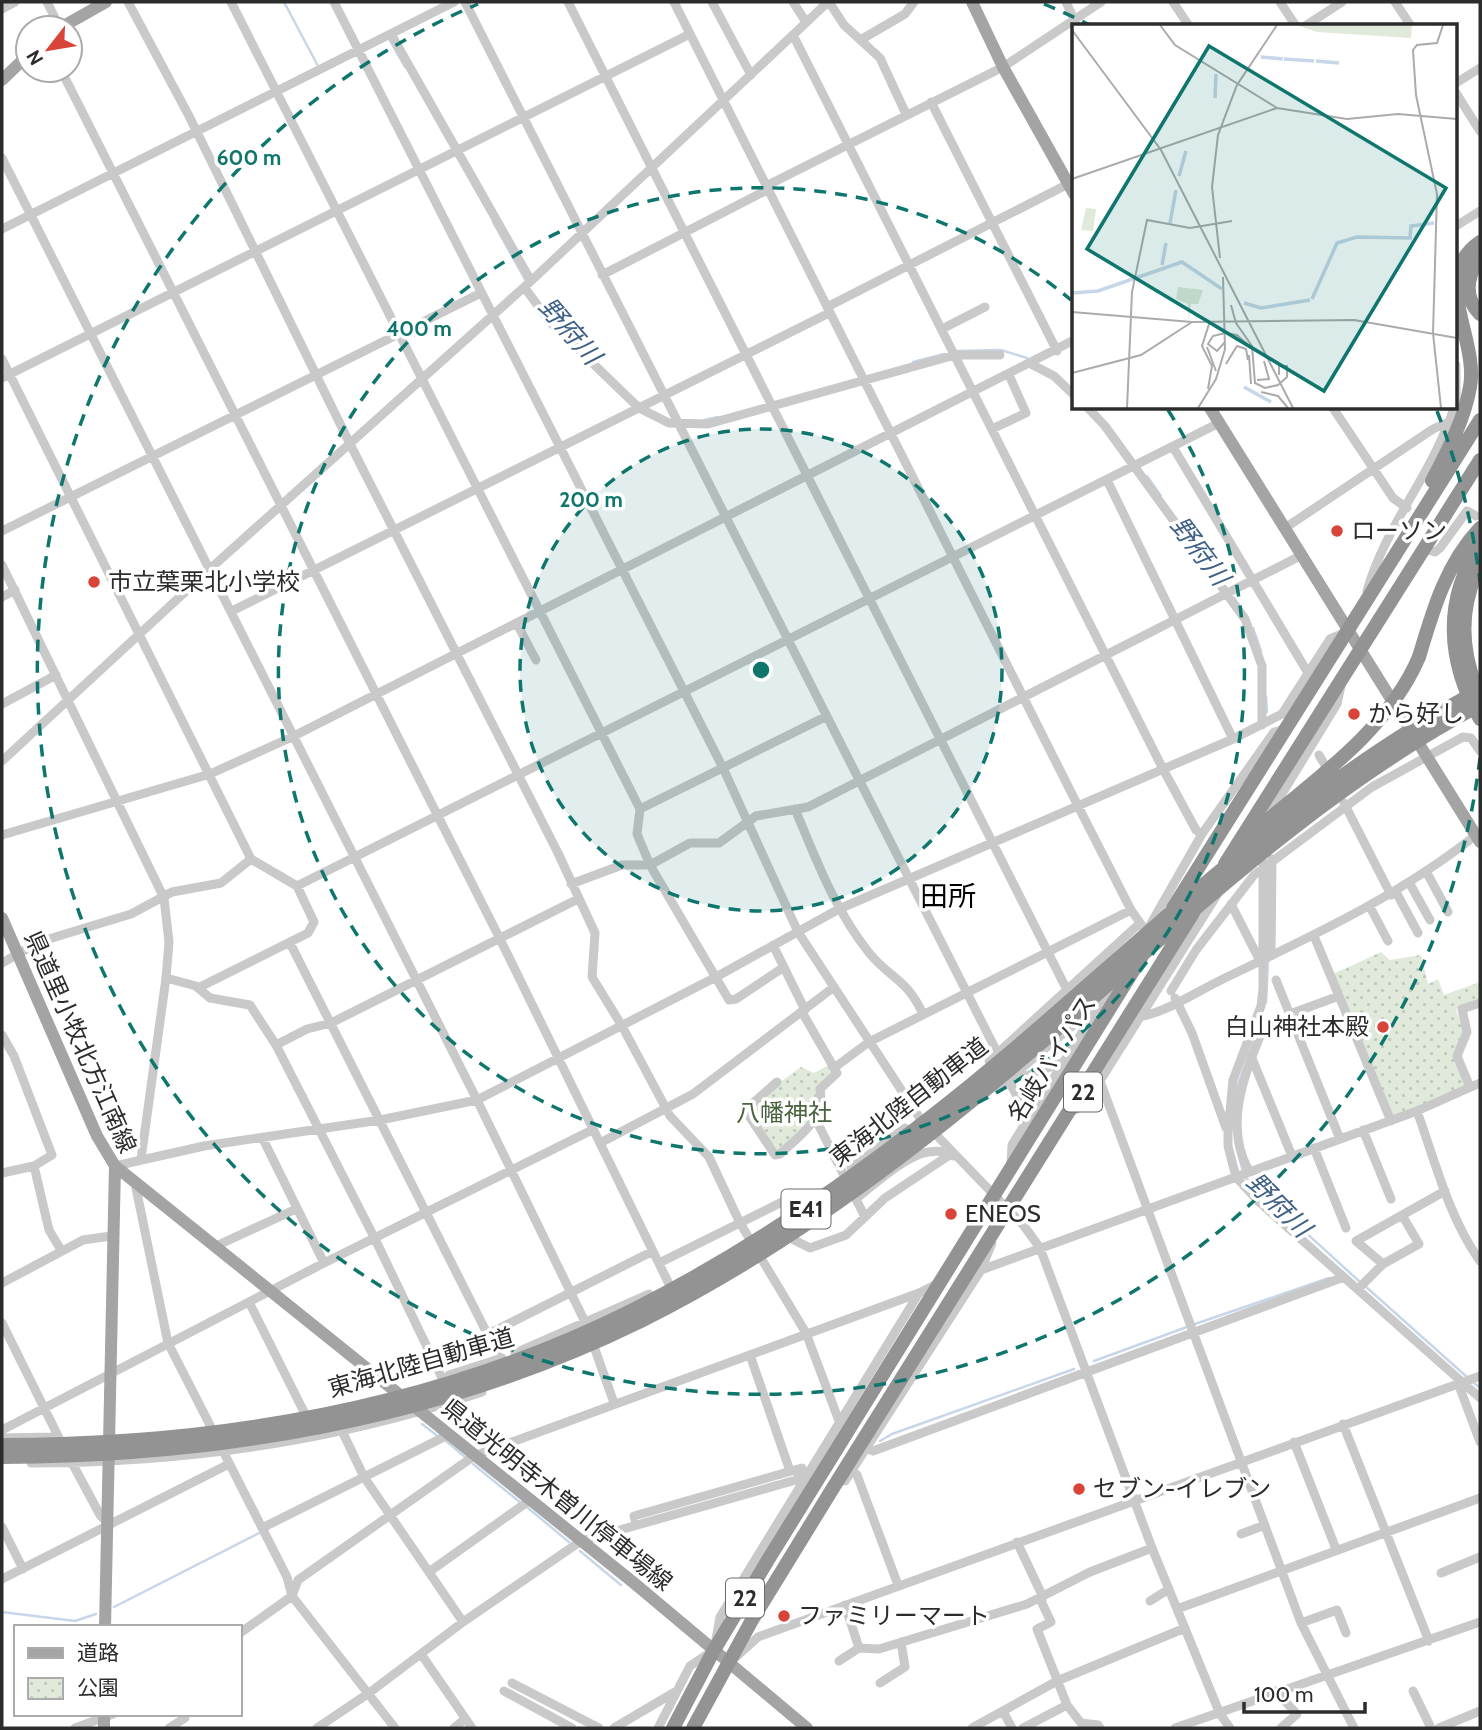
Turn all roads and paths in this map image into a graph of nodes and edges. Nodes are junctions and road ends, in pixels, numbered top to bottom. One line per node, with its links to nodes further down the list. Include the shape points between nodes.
1 (15, 2): 21 (street)
2 (106, 2): 22 (main road)
3 (128, 2): 48 (street)
4 (231, 2): 41 (street)
5 (334, 2): 34 (street)
6 (454, 2): 31 (street)
7 (465, 2): 46 (street)
8 (568, 2): 38 (street)
9 (674, 2): 30 (street)
10 (712, 2): 37 (street)
11 (793, 2): 23 (street)
12 (828, 2): 23 (street); 33 (street, via 844,25)
13 (914, 2): 33 (street, via 905,14)
14 (972, 2): 35 (main road)
15 (1066, 2): 24 (street)
16 (1101, 2): 24 (street)
17 (1173, 2): 25 (street)
18 (1280, 2): 26 (street)
19 (1342, 2): 27 (street)
20 (1395, 2): 28 (street)
21 (2, 9)
22 (84, 14)
23 (806, 22): 32 (street)
24 (1075, 23)
25 (1188, 24)
26 (1295, 24)
27 (1308, 24)
28 (1411, 24)
29 (1072, 25): 35 (street)
30 (690, 34): 38 (street); 43 (street)
31 (388, 35): 34 (street); 50 (street)
32 (793, 35): 37 (street); 49 (street)
33 (862, 39): 45 (street, via 880,58)
34 (358, 48): 41 (street); 53 (street)
35 (1003, 67): 44 (street); 55 (main road)
36 (1480, 68): 39 (street)
37 (751, 75): 43 (street)
38 (606, 77): 46 (street); 52 (street)
39 (1458, 82)
40 (68, 84): 54 (street)
41 (277, 91): 48 (street); 58 (street)
42 (1458, 96): 47 (street)
43 (723, 100): 52 (street); 56 (street)
44 (931, 102): 45 (street); 60 (street)
45 (906, 114): 49 (street)
46 (524, 119): 50 (street); 63 (street)
47 (1480, 131)
48 (195, 132): 54 (street); 66 (street)
49 (849, 144): 56 (street); 68 (street)
50 (456, 153): 53 (street); 71 (street)
51 (2, 158): 59 (street)
52 (652, 166): 63 (street); 64 (street)
53 (421, 171): 58 (street); 74 (street)
54 (114, 173): 59 (street); 73 (street)
55 (1072, 187): 60 (street)
56 (767, 188): 64 (street); 76 (street)
57 (1480, 211): 61 (street)
58 (338, 213): 66 (street); 81 (street)
59 (31, 214): 62 (street); 80 (street)
60 (992, 223): 68 (street); 83 (street)
61 (1458, 225)
62 (2, 229)
63 (581, 233): 70 (street); 71 (street)
64 (685, 233): 70 (street); 85 (street)
65 (1480, 242): 69 (highway, via 1465,256)
66 (255, 254): 73 (street); 90 (street)
67 (1480, 259): 78 (highway, via 1468,285)
68 (910, 265): 76 (street); 79 (street)
69 (1458, 272)
70 (603, 275): 96 (street)
71 (528, 284): 77 (street); 98 (street, via 551,323)
72 (1458, 288): 134 (highway, via 1471,359 1467,401 1450,446)
73 (175, 293): 80 (street); 103 (street)
74 (481, 293): 77 (street); 81 (street)
75 (985, 307): 79 (street)
76 (828, 310): 85 (street); 93 (street)
77 (492, 314): 92 (street); 111 (street)
78 (1480, 314)
79 (942, 329): 84 (street)
80 (92, 334): 91 (street); 112 (street)
81 (399, 334): 90 (street); 92 (street)
82 (1072, 341): 83 (street)
83 (1057, 351): 88 (street)
84 (953, 352): 86 (street); 93 (street); 94 (street)
85 (746, 354): 96 (street); 97 (street)
86 (1000, 355)
87 (2, 359): 91 (street)
88 (1031, 364): 89 (street); 95 (street, via 1054,376)
89 (1009, 375): 94 (street); 107 (street, via 1026,413)
90 (317, 376): 103 (street); 109 (street)
91 (6, 377): 120 (street)
92 (421, 379): 109 (street); 119 (street)
93 (862, 379): 97 (street); 108 (street)
94 (974, 393): 107 (street); 108 (street)
95 (1072, 393)
96 (664, 396): 98 (street); 105 (street)
97 (771, 404): 105 (street, via 699,426); 117 (street)
98 (641, 407): 105 (street); 111 (street)
99 (1090, 410): 114 (street)
100 (1334, 410): 115 (street)
101 (1453, 410): 106 (street)
102 (1216, 413): 110 (street); 127 (main road)
103 (236, 415): 112 (street); 121 (street)
104 (1480, 420): 134 (highway, 名岐バイパス / 22)
105 (677, 422): 125 (street)
106 (1449, 422): 115 (street); 122 (street)
107 (992, 429): 124 (street)
108 (891, 435): 117 (street); 133 (street)
109 (350, 444): 121 (street); 129 (street)
110 (1173, 447): 114 (street); 140 (street)
111 (561, 448): 119 (street); 138 (street)
112 (154, 456): 120 (street); 137 (street)
113 (1480, 460): 123 (highway, 名岐バイパス / 22)
114 (1137, 465): 118 (street); 142 (street)
115 (1374, 468): 122 (street, via 1393,498); 127 (street)
116 (1480, 468): 123 (highway)
117 (807, 477): 125 (street); 144 (street)
118 (1107, 480): 124 (street); 148 (street)
119 (477, 490): 129 (street); 147 (street)
120 (70, 497): 128 (street); 151 (street)
121 (282, 506): 137 (street); 139 (street)
122 (1407, 508): 145 (street, via 1373,570)
123 (1447, 514): 131 (highway, 名岐バイパス / 22)
124 (1037, 516): 133 (street); 155 (street)
125 (725, 518): 138 (street); 152 (street)
126 (1478, 522): 131 (street, via 1467,511 1440,548); 228 (highway, bridge, via 1445,580 1419,657 1402,691 1378,722 1248,836)
127 (1285, 528): 132 (main road)
128 (2, 531)
129 (395, 532): 139 (street); 154 (street)
130 (1480, 545): 170 (highway, via 1462,578 1452,630 1458,669)
131 (1424, 550): 153 (highway, 名岐バイパス / 22)
132 (1302, 555): 140 (street); 150 (main road)
133 (953, 558): 144 (street); 163 (street)
134 (1393, 558): 145 (highway, 名岐バイパス / 22)
135 (2, 565): 141 (street)
136 (1480, 565): 164 (highway, via 1468,594 1463,629 1468,664)
137 (211, 568): 146 (street); 151 (street)
138 (622, 570): 147 (street); 161 (street)
139 (313, 571): 146 (street); 162 (street)
140 (1254, 580): 142 (street); 157 (street)
141 (15, 590): 143 (street); 158 (street)
142 (1229, 592): 148 (street); 171 (street, via 1259,651)
143 (2, 597)
144 (870, 601): 152 (street); 175 (street)
145 (1362, 610): 150 (highway, 名岐バイパス / 22)
146 (232, 611): 174 (street)
147 (541, 613): 149 (street); 173 (street)
148 (1175, 618): 155 (street); 176 (street)
149 (517, 624): 154 (street); 156 (street)
150 (1350, 630): 153 (main road); 157 (street, via 1329,639); 172 (highway, 名岐バイパス / 22)
151 (138, 634): 165 (street); 183 (street)
152 (787, 642): 161 (street); 169 (street)
153 (1362, 650): 159 (highway, 名岐バイパス / 22); 179 (main road)
154 (458, 654): 162 (street); 184 (street)
155 (1106, 654): 163 (street); 182 (street)
156 (536, 660)
157 (1308, 673): 171 (street, via 1282,715)
158 (56, 675): 165 (street); 166 (street)
159 (1343, 677): 236 (street, via 1337,704); 269 (highway, 名岐バイパス / 22)
160 (1480, 690): 228 (highway, 東海北陸自動車道 / E41, bridge, via 1326,786)
161 (685, 693): 173 (street); 181 (street)
162 (376, 694): 174 (street); 192 (street)
163 (1023, 696): 175 (street); 188 (street)
164 (1480, 696)
165 (67, 699): 180 (street); 187 (street)
166 (2, 704)
167 (1480, 705): 185 (highway, 東海北陸自動車道 / E41, bridge)
168 (1480, 710): 185 (highway, bridge)
169 (825, 717): 181 (street); 186 (street)
170 (1480, 719)
171 (1262, 725): 176 (street)
172 (1289, 728): 196 (street, via 1274,732); 290 (highway, 名岐バイパス / 22)
173 (602, 734): 184 (street); 190 (street)
174 (292, 737): 183 (street); 199 (street)
175 (939, 738): 186 (street); 197 (street)
176 (1233, 739): 182 (street)
177 (1480, 751): 179 (street, via 1471,738 1463,737)
178 (1320, 755): 189 (street)
179 (1429, 758): 189 (street); 195 (main road)
180 (2, 761)
181 (723, 768): 190 (street); 193 (street)
182 (1163, 769): 188 (street); 196 (street)
183 (210, 774): 187 (street); 198 (street)
184 (519, 776): 192 (street); 204 (street)
185 (1363, 776): 369 (highway, 東海北陸自動車道 / E41, bridge, via 1262,852 899,1159 762,1253 639,1322 512,1376 323,1429 187,1449)
186 (857, 781): 191 (street, via 808,807); 203 (street)
187 (118, 801): 194 (street); 208 (street)
188 (1077, 804): 197 (street); 213 (street)
189 (1346, 806): 200 (street); 207 (street)
190 (640, 809): 201 (street, via 637,834)
191 (795, 809): 193 (street); 212 (street)
192 (438, 816): 199 (street); 222 (street)
193 (749, 821): 201 (street, via 719,843 690,843); 219 (street)
194 (2, 835)
195 (1479, 836): 202 (street)
196 (1201, 838): 218 (street)
197 (992, 842): 203 (street); 226 (street)
198 (251, 859): 206 (street); 208 (street, via 221,883 172,892)
199 (353, 859): 206 (street); 234 (street)
200 (1268, 862): 210 (street, via 1250,872); 229 (street)
201 (650, 865): 204 (street, via 622,865); 233 (street)
202 (1427, 873): 205 (street); 214 (street)
203 (908, 877): 212 (street); 241 (street)
204 (571, 884): 209 (street)
205 (1410, 884): 207 (street); 216 (street)
206 (297, 886): 224 (street, via 314,922 308,933)
207 (1394, 894): 211 (street); 220 (street)
208 (163, 898): 227 (street); 232 (street, via 169,942)
209 (578, 899): 222 (street); 251 (street, via 595,933 592,977)
210 (1231, 904): 229 (street); 240 (street)
211 (1370, 907): 221 (street); 223 (street)
212 (839, 909): 219 (street); 246 (street, via 870,953 913,991)
213 (1131, 910): 217 (street); 226 (street)
214 (1448, 912)
215 (2, 918): 227 (main road, 県道里小牧北方江南線)
216 (1430, 920)
217 (1139, 924): 218 (street); 239 (street)
218 (1148, 930): 249 (street)
219 (798, 932): 225 (street); 237 (street)
220 (1418, 933)
221 (1314, 936): 229 (street); 242 (street)
222 (500, 939): 234 (street); 258 (street)
223 (1388, 941)
224 (290, 943): 238 (street); 250 (street)
225 (773, 945): 231 (street); 233 (street)
226 (1046, 952): 239 (street); 241 (street)
227 (17, 954): 230 (street); 289 (main road, 県道里小牧北方江南線, via 97,1136)
228 (1122, 957): 365 (highway, 東海北陸自動車道 / E41, bridge, via 951,1101 806,1209 687,1282 567,1340 446,1383 318,1416 186,1437)
229 (1266, 958): 243 (street); 278 (street, via 1261,1006 1233,1080)
230 (2, 963)
231 (784, 967): 233 (street, via 736,999 729,1000); 245 (street)
232 (166, 978): 238 (street); 286 (street)
233 (716, 978): 251 (street)
234 (416, 979): 250 (street); 266 (street)
235 (1276, 980): 247 (street)
236 (1163, 983): 240 (street); 248 (street)
237 (834, 987): 245 (street); 254 (street)
238 (198, 988): 255 (street, via 210,998 250,1005)
239 (1067, 991): 249 (street); 256 (street)
240 (1171, 991): 243 (street)
241 (965, 994): 246 (street); 256 (street)
242 (1339, 996): 247 (street); 274 (street)
243 (1176, 1001): 248 (street); 278 (street)
244 (1480, 1003): 265 (street, via 1462,1009 1467,1032 1457,1056)
245 (803, 1011): 260 (street); 267 (street)
246 (923, 1014): 254 (street)
247 (1290, 1014): 281 (street)
248 (1143, 1016): 262 (street)
249 (1087, 1017): 259 (street); 261 (street)
250 (331, 1023): 255 (street); 272 (street)
251 (622, 1026): 258 (street); 267 (street)
252 (1263, 1029): 257 (street)
253 (2, 1035): 288 (street, via 52,1155)
254 (869, 1042): 260 (street); 271 (street)
255 (276, 1045): 275 (street)
256 (997, 1054): 261 (street); 271 (street)
257 (1251, 1056): 285 (street); 294 (street, via 1241,1082 1238,1124)
258 (559, 1060): 266 (street); 276 (street)
259 (1062, 1063): 261 (street); 270 (street)
260 (834, 1068): 273 (street, via 837,1073 820,1089)
261 (1011, 1078): 270 (street); 279 (street)
262 (1100, 1081): 269 (street, via 1084,1105); 303 (street)
263 (777, 1082): 273 (street, via 745,1110 775,1154)
264 (1480, 1083): 265 (street)
265 (1470, 1087): 268 (street)
266 (477, 1100): 272 (street); 291 (street)
267 (668, 1110): 282 (street); 307 (street, via 709,1157)
268 (1418, 1111): 274 (street); 296 (street)
269 (1069, 1114): 302 (highway, 名岐バイパス / 22)
270 (1029, 1116): 290 (street, via 1012,1145)
271 (919, 1117): 279 (street); 293 (street)
272 (380, 1120): 275 (street); 304 (street)
273 (816, 1120): 293 (street)
274 (1391, 1121): 277 (street)
275 (317, 1129): 280 (street); 311 (street)
276 (592, 1130): 282 (street); 291 (street)
277 (1363, 1130): 281 (street); 299 (street)
278 (1228, 1133): 294 (street, via 1228,1146)
279 (935, 1134): 287 (street)
280 (262, 1137): 286 (street); 300 (street)
281 (1340, 1139): 283 (street)
282 (600, 1143): 317 (street)
283 (1314, 1148): 285 (street); 308 (street)
284 (951, 1154): 287 (street); 298 (street, via 936,1150 918,1156); 306 (street, via 885,1198)
285 (1292, 1156): 294 (street)
286 (141, 1158): 289 (street)
287 (963, 1164): 297 (street)
288 (34, 1166): 292 (street); 316 (street, via 49,1230)
289 (115, 1166): 295 (main road, 県道光明寺木曽川停車場線); 310 (main road, 県道里小牧北方江南線)
290 (1011, 1166): 297 (highway, 名岐バイパス / 22)
291 (509, 1171): 304 (street); 330 (street)
292 (2, 1172)
293 (844, 1174): 298 (street); 301 (street)
294 (1243, 1174): 303 (street); 324 (street, via 1258,1201)
295 (138, 1184): 314 (main road, 県道光明寺木曽川停車場線); 338 (street, via 135,1188)
296 (1445, 1191): 305 (street); 319 (street)
297 (993, 1195): 302 (street); 326 (highway, 名岐バイパス / 22)
298 (856, 1198): 306 (street); 313 (street)
299 (1391, 1199)
300 (296, 1209): 314 (street); 320 (street)
301 (794, 1209): 307 (street, via 786,1200); 312 (street)
302 (1006, 1209): 309 (highway, 名岐バイパス / 22); 315 (street)
303 (1148, 1209): 315 (street); 336 (street)
304 (428, 1212): 311 (street); 337 (street)
305 (1402, 1215): 322 (street, via 1419,1244); 322 (street, via 1356,1241)
306 (865, 1217): 313 (street, via 846,1235 810,1248)
307 (740, 1223): 312 (street); 321 (street)
308 (1346, 1228)
309 (993, 1231): 323 (street); 379 (highway, 名岐バイパス / 22)
310 (111, 1236): 316 (street, via 95,1236); 345 (main road, 県道里小牧北方江南線)
311 (375, 1239): 320 (street); 342 (street)
312 (748, 1239): 318 (street); 327 (street)
313 (794, 1240): 318 (street)
314 (216, 1246): 329 (main road, 県道光明寺木曽川停車場線)
315 (1040, 1248): 323 (street); 344 (street)
316 (61, 1251): 325 (street)
317 (653, 1251): 321 (street); 330 (street)
318 (762, 1261): 335 (street); 339 (street)
319 (1480, 1261)
320 (324, 1263): 329 (street)
321 (659, 1263): 327 (street)
322 (1383, 1264): 328 (street)
323 (981, 1270): 366 (street)
324 (1344, 1278): 328 (street); 336 (street)
325 (2, 1283)
326 (939, 1283): 331 (street); 418 (highway, 名岐バイパス / 22)
327 (669, 1284): 334 (street)
328 (1361, 1285): 347 (street)
329 (271, 1290): 332 (street); 348 (main road, 県道光明寺木曽川停車場線)
330 (570, 1293): 334 (street); 337 (street)
331 (919, 1293): 335 (street); 354 (street)
332 (249, 1302): 338 (street); 352 (street)
333 (2, 1323): 351 (street)
334 (586, 1324): 339 (street); 341 (street)
335 (806, 1333): 340 (street); 354 (street)
336 (1195, 1333): 344 (street); 370 (street)
337 (489, 1334): 341 (street); 342 (street)
338 (168, 1343): 345 (street); 356 (street)
339 (596, 1349): 350 (street); 353 (street)
340 (750, 1355): 350 (street); 375 (street)
341 (500, 1359): 346 (street)
342 (434, 1361): 343 (street); 346 (street)
343 (415, 1371)
344 (1087, 1372): 366 (street, via 873,1451); 382 (street)
345 (110, 1373): 351 (street); 360 (main road, 県道里小牧北方江南線)
346 (442, 1378): 348 (street)
347 (1467, 1380): 349 (street); 355 (street); 363 (street)
348 (394, 1391): 352 (street); 353 (main road, 県道光明寺木曽川停車場線)
349 (1480, 1398)
350 (614, 1403): 368 (street)
351 (44, 1406): 357 (street); 362 (street)
352 (304, 1412): 356 (street)
353 (420, 1412): 358 (street); 359 (main road, 県道光明寺木曽川停車場線)
354 (839, 1421): 378 (street)
355 (1343, 1424): 364 (street); 389 (street)
356 (211, 1427): 360 (street); 367 (street)
357 (2, 1430)
358 (342, 1431): 367 (street); 377 (street)
359 (449, 1435): 368 (main road, 県道光明寺木曽川停車場線); 377 (street)
360 (108, 1436): 362 (street); 371 (main road, 県道里小牧北方江南線)
361 (2, 1437): 362 (street)
362 (59, 1437): 373 (street)
363 (1480, 1442)
364 (1294, 1443): 370 (street); 394 (street)
365 (2, 1445)
366 (867, 1448): 376 (street)
367 (223, 1451): 371 (street); 374 (street)
368 (474, 1456): 381 (main road, 県道光明寺木曽川停車場線); 383 (street)
369 (2, 1457)
370 (1242, 1461): 382 (street); 386 (street)
371 (107, 1462): 373 (street); 385 (main road, 県道里小牧北方江南線)
372 (2, 1463): 373 (street)
373 (72, 1463): 385 (street)
374 (229, 1464): 385 (street); 388 (street)
375 (790, 1471): 378 (street, via 802,1468); 384 (street, via 634,1516)
376 (852, 1471): 379 (street); 401 (street)
377 (364, 1477): 383 (street); 388 (street)
378 (800, 1478): 384 (street); 418 (street, via 720,1617)
379 (833, 1488): 421 (highway, 名岐バイパス / 22)
380 (1480, 1498): 389 (street)
381 (530, 1500): 391 (main road, 県道光明寺木曽川停車場線); 398 (street)
382 (1134, 1500): 392 (street); 393 (street)
383 (390, 1515): 398 (street); 403 (street, via 298,1580)
384 (636, 1523): 391 (street)
385 (107, 1525): 396 (street); 411 (main road, 県道里小牧北方江南線)
386 (1265, 1525): 390 (street); 397 (street)
387 (2, 1527): 396 (street)
388 (262, 1528): 403 (street)
389 (1385, 1532): 394 (street); 415 (street)
390 (1241, 1534)
391 (581, 1541): 408 (street); 418 (main road, 県道光明寺木曽川停車場線)
392 (1017, 1542): 401 (street); 404 (street)
393 (1152, 1548): 402 (street); 404 (street, via 1090,1572)
394 (1336, 1549): 397 (street)
395 (1480, 1557): 399 (street)
396 (23, 1569): 400 (street)
397 (1282, 1570): 407 (street); 410 (street)
398 (429, 1572): 408 (street)
399 (1441, 1573)
400 (2, 1579)
401 (898, 1585): 406 (street)
402 (1169, 1589): 405 (street); 407 (street)
403 (292, 1596): 413 (street); 431 (street)
404 (1042, 1599): 416 (street); 423 (street, via 1051,1622 1037,1629)
405 (1150, 1601)
406 (845, 1605): 417 (street); 421 (street, via 758,1637)
407 (1177, 1609): 412 (street)
408 (463, 1622): 419 (street)
409 (1480, 1622): 415 (street)
410 (1301, 1623): 414 (street, via 1337,1610); 422 (street)
411 (105, 1625)
412 (1185, 1628): 423 (street); 435 (street)
413 (242, 1632)
414 (1346, 1633)
415 (1429, 1641): 422 (street)
416 (901, 1642): 417 (street, via 879,1649); 425 (street, via 905,1667)
417 (859, 1648): 420 (street)
418 (714, 1650): 421 (main road, 県道光明寺木曽川停車場線); 430 (street, via 691,1666); 451 (highway, 名岐バイパス / 22)
419 (421, 1654): 431 (street); 438 (street)
420 (839, 1661)
421 (729, 1663): 424 (highway, 名岐バイパス / 22); 454 (main road, 県道光明寺木曽川停車場線)
422 (1327, 1674): 428 (street); 461 (street)
423 (1057, 1681): 432 (street); 433 (street)
424 (718, 1683): 452 (highway, 名岐バイパス / 22); 453 (street)
425 (880, 1683)
426 (512, 1684): 448 (street)
427 (504, 1691): 447 (street)
428 (1275, 1691): 435 (street); 439 (street, via 1297,1714)
429 (1413, 1691): 462 (street)
430 (675, 1692): 449 (street); 450 (street)
431 (369, 1693): 443 (street); 444 (street)
432 (1067, 1705): 457 (street); 458 (street, via 1081,1723)
433 (1003, 1711): 455 (street); 456 (street)
434 (1480, 1711): 463 (street)
435 (1220, 1714): 459 (street); 460 (street)
436 (184, 1716): 441 (street); 442 (street)
437 (107, 1719): 440 (street)
438 (465, 1720): 445 (street); 446 (street)
439 (1285, 1727)
440 (75, 1728)
441 (169, 1728)
442 (193, 1728)
443 (317, 1728)
444 (395, 1728)
445 (454, 1728)
446 (471, 1728)
447 (572, 1728)
448 (599, 1728)
449 (614, 1728)
450 (658, 1728)
451 (673, 1728)
452 (694, 1728)
453 (701, 1728)
454 (807, 1728)
455 (972, 1728)
456 (1012, 1728)
457 (1023, 1728)
458 (1100, 1728)
459 (1175, 1728)
460 (1230, 1728)
461 (1354, 1728)
462 (1431, 1728)
463 (1439, 1728)

